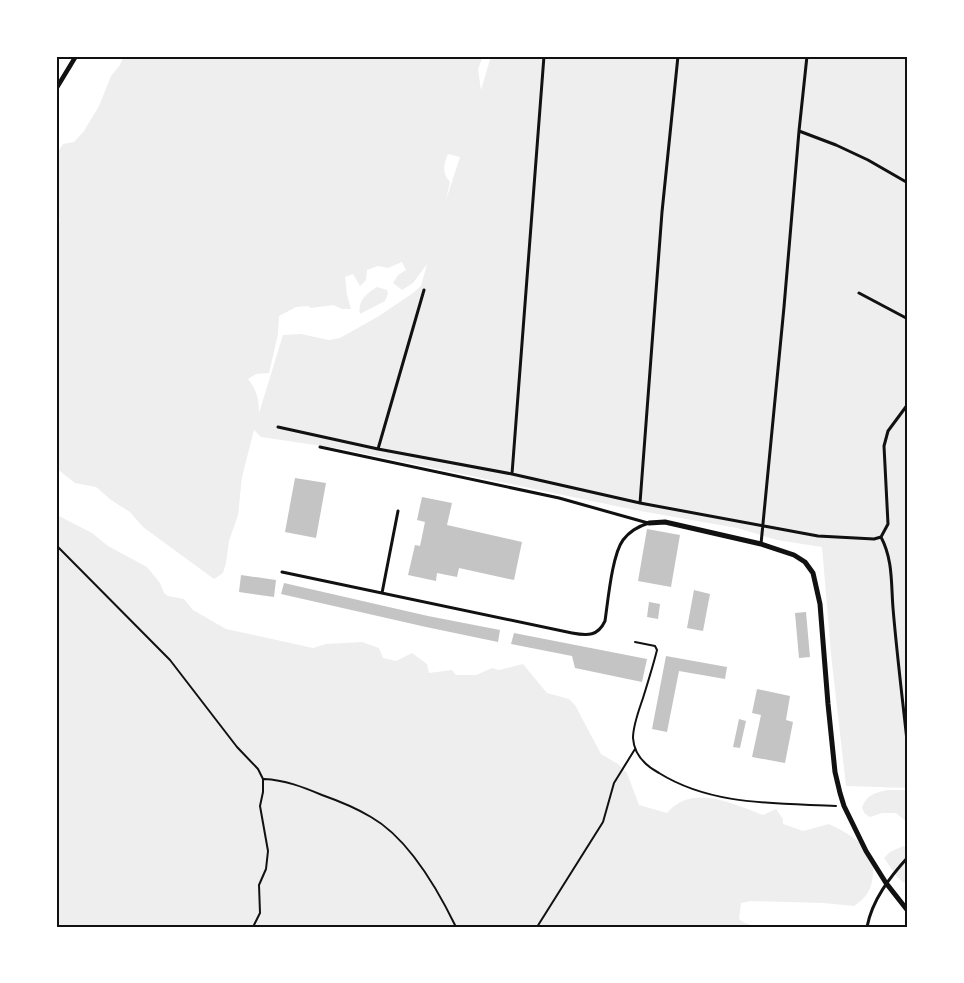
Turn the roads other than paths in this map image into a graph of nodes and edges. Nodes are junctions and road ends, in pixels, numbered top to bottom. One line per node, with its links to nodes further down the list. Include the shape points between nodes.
1 (76, 56): 5 (street)
2 (544, 56): 15 (lane)
3 (678, 56): 16 (lane, via 662,212)
4 (807, 56): 6 (lane)
5 (56, 89)
6 (798, 131): 7 (lane, via 868,160); 19 (lane)
7 (908, 183)
8 (424, 290): 14 (lane)
9 (859, 292): 10 (lane)
10 (908, 319)
11 (908, 404): 20 (lane, via 888,431 884,446 888,524)
12 (278, 427): 14 (lane)
13 (320, 447): 18 (lane, via 559,498)
14 (378, 449): 15 (lane)
15 (512, 474): 16 (lane)
16 (640, 502): 19 (lane)
17 (398, 511): 23 (lane)
18 (649, 523): 21 (street, via 665,522); 23 (lane, via 622,542 616,556 605,621 594,633 572,634)
19 (764, 526): 20 (lane, via 818,536); 21 (lane)
20 (881, 537): 24 (lane, via 891,564)
21 (761, 544): 26 (street, via 804,562 815,578 835,772 844,806)
22 (282, 572): 23 (lane)
23 (382, 593)
24 (908, 750)
25 (908, 857): 26 (lane)
26 (886, 883): 27 (street); 28 (lane)
27 (908, 911)
28 (867, 927)

